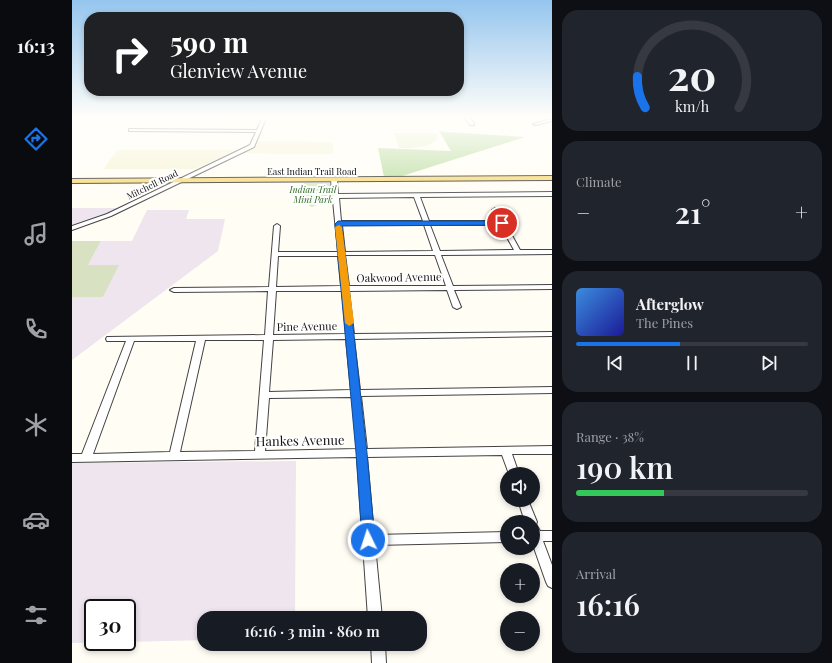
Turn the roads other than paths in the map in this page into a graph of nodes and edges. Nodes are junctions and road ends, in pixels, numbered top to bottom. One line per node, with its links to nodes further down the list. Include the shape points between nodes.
1 (250, 147): 4 (street, Mitchell Road)
2 (542, 178): 3 (main road, East Indian Trail Road); 5 (main road, East Indian Trail Road); 7 (main road)
3 (552, 178)
4 (179, 180): 5 (main road, East Indian Trail Road); 6 (main road, East Indian Trail Road); 16 (street, Mitchell Road, via 105,216)
5 (334, 180): 10 (street)
6 (72, 181)
7 (552, 181)
8 (552, 194): 9 (street)
9 (416, 195): 10 (street); 12 (street)
10 (336, 196): 14 (street)
11 (495, 210): 13 (street)
12 (426, 223): 13 (street); 14 (street); 20 (street)
13 (502, 223): 17 (street)
14 (338, 224): 19 (street)
15 (277, 226): 21 (street)
16 (72, 228)
17 (518, 252): 18 (street); 20 (street)
18 (552, 252)
19 (342, 253): 20 (street); 21 (street); 23 (street)
20 (437, 253): 24 (street)
21 (274, 254): 25 (street)
22 (552, 287): 24 (street, Oakwood Avenue)
23 (346, 288): 24 (street, Oakwood Avenue); 25 (street, Oakwood Avenue); 29 (street)
24 (450, 288): 27 (street)
25 (273, 289): 26 (street, Oakwood Avenue); 30 (street)
26 (174, 290)
27 (457, 307)
28 (552, 334): 29 (street, Pine Avenue)
29 (351, 336): 30 (street, Pine Avenue); 35 (street)
30 (269, 337): 32 (street, Pine Avenue); 36 (street)
31 (131, 338): 32 (street, Pine Avenue); 33 (street, Pine Avenue); 43 (street)
32 (201, 338): 41 (street)
33 (110, 339)
34 (552, 390): 35 (street)
35 (355, 394): 36 (street); 39 (street)
36 (265, 395): 40 (street)
37 (552, 450): 38 (street, Hankes Avenue)
38 (506, 451): 39 (street, Hankes Avenue); 44 (street)
39 (362, 453): 40 (street, Hankes Avenue); 48 (street)
40 (260, 455): 41 (street, Hankes Avenue)
41 (174, 456): 43 (street, Hankes Avenue)
42 (72, 458): 43 (street, Hankes Avenue)
43 (86, 458)
44 (512, 467)
45 (540, 535): 46 (street)
46 (552, 536)
47 (500, 537): 48 (street)
48 (368, 540): 51 (street)
49 (540, 550): 50 (street)
50 (552, 582)
51 (374, 611)
52 (378, 651): 53 (street)
53 (379, 663)

